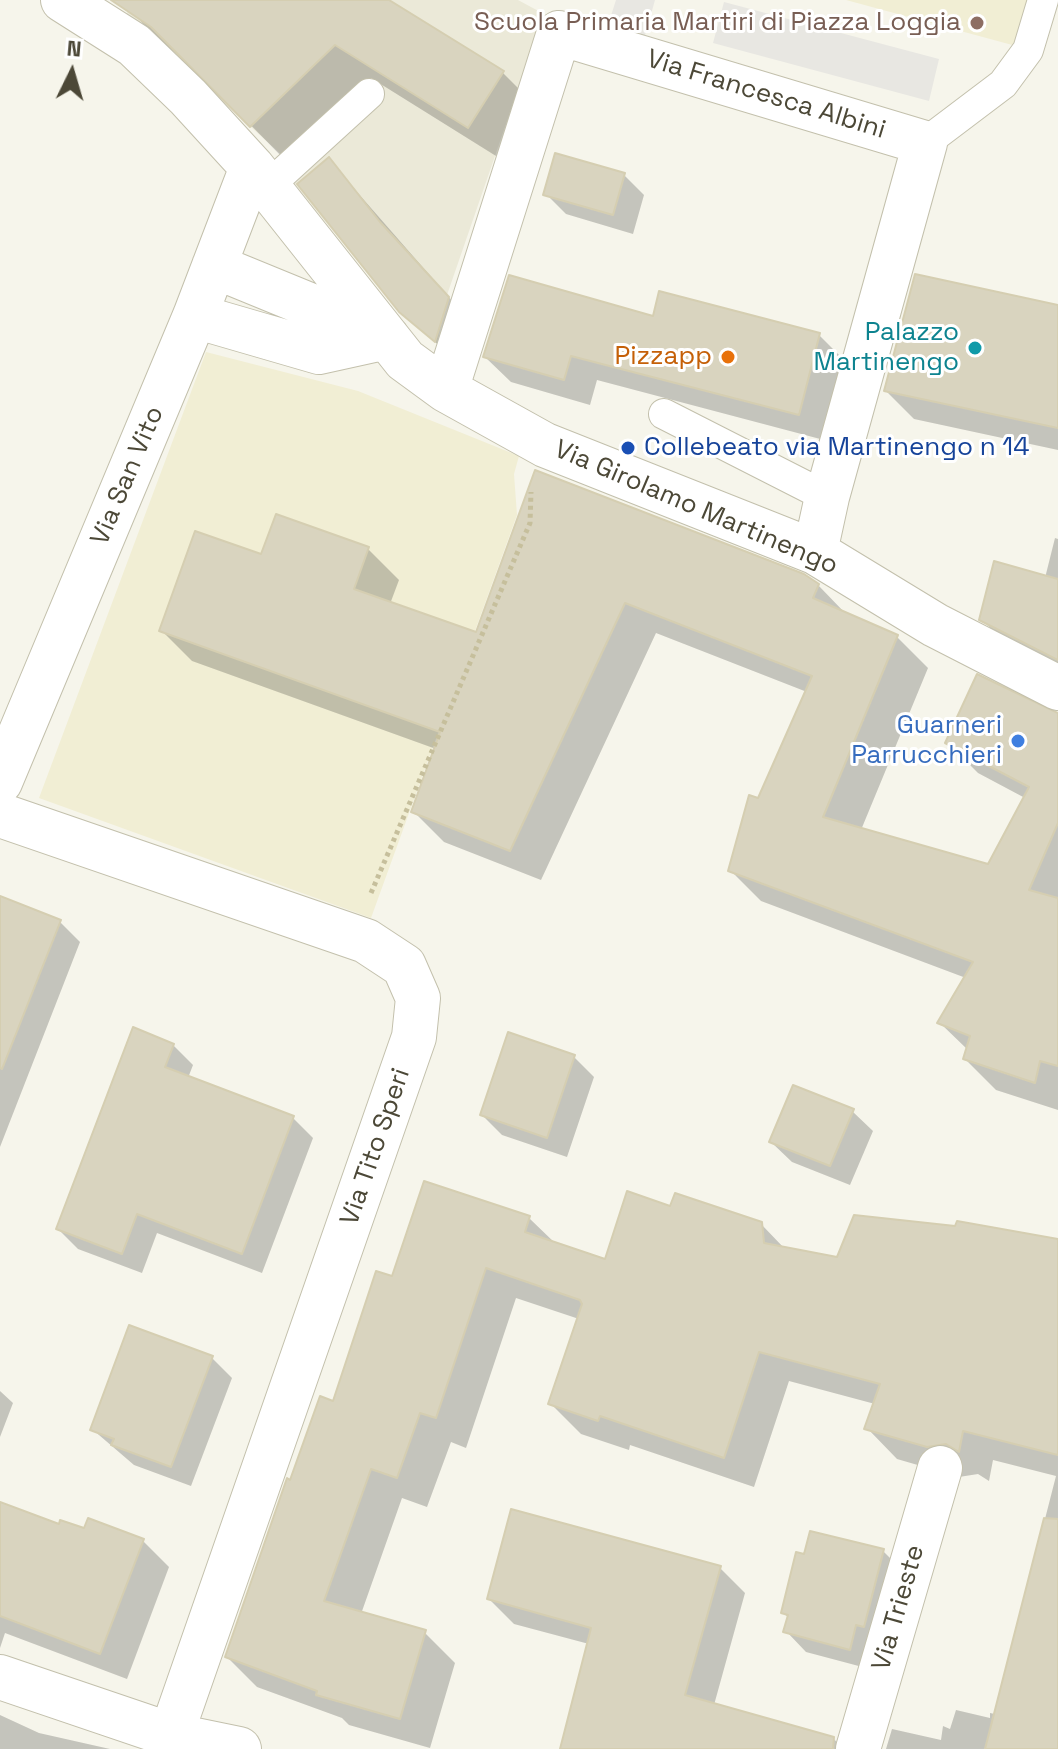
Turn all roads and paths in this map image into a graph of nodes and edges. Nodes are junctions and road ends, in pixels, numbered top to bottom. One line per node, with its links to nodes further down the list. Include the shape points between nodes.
1 (1043, 0): 4 (lane, via 1028,50 1003,84)
2 (74, 3): 5 (street, Via Girolamo Martinengo, via 134,45)
3 (369, 94): 5 (lane)
4 (925, 143): 9 (street, Via Francesca Albini, via 559,33); 12 (street)
5 (260, 177): 6 (street, Via San Vito); 8 (street, Via Girolamo Martinengo)
6 (214, 266): 7 (street, Via San Vito); 8 (street, Via Girolamo Martinengo)
7 (195, 316): 8 (street, via 319,352); 15 (street, Via San Vito)
8 (387, 337): 9 (street, Via Girolamo Martinengo, via 405,360)
9 (446, 390): 11 (street, Via Girolamo Martinengo)
10 (664, 414): 12 (lane)
11 (545, 445): 13 (street, Via Girolamo Martinengo); 17 (path, via 532,484 530,523)
12 (827, 497): 13 (street)
13 (815, 552): 14 (street, Via Girolamo Martinengo, via 935,625)
14 (1058, 688)
15 (0, 782)
16 (0, 815): 17 (street, Via Tito Speri)
17 (337, 931): 20 (street, Via Tito Speri, via 366,941 404,966 418,998 414,1037)
18 (940, 1468): 22 (street, Via Trieste)
19 (0, 1677): 20 (street)
20 (171, 1735): 21 (street)
21 (239, 1749)
22 (858, 1749)

